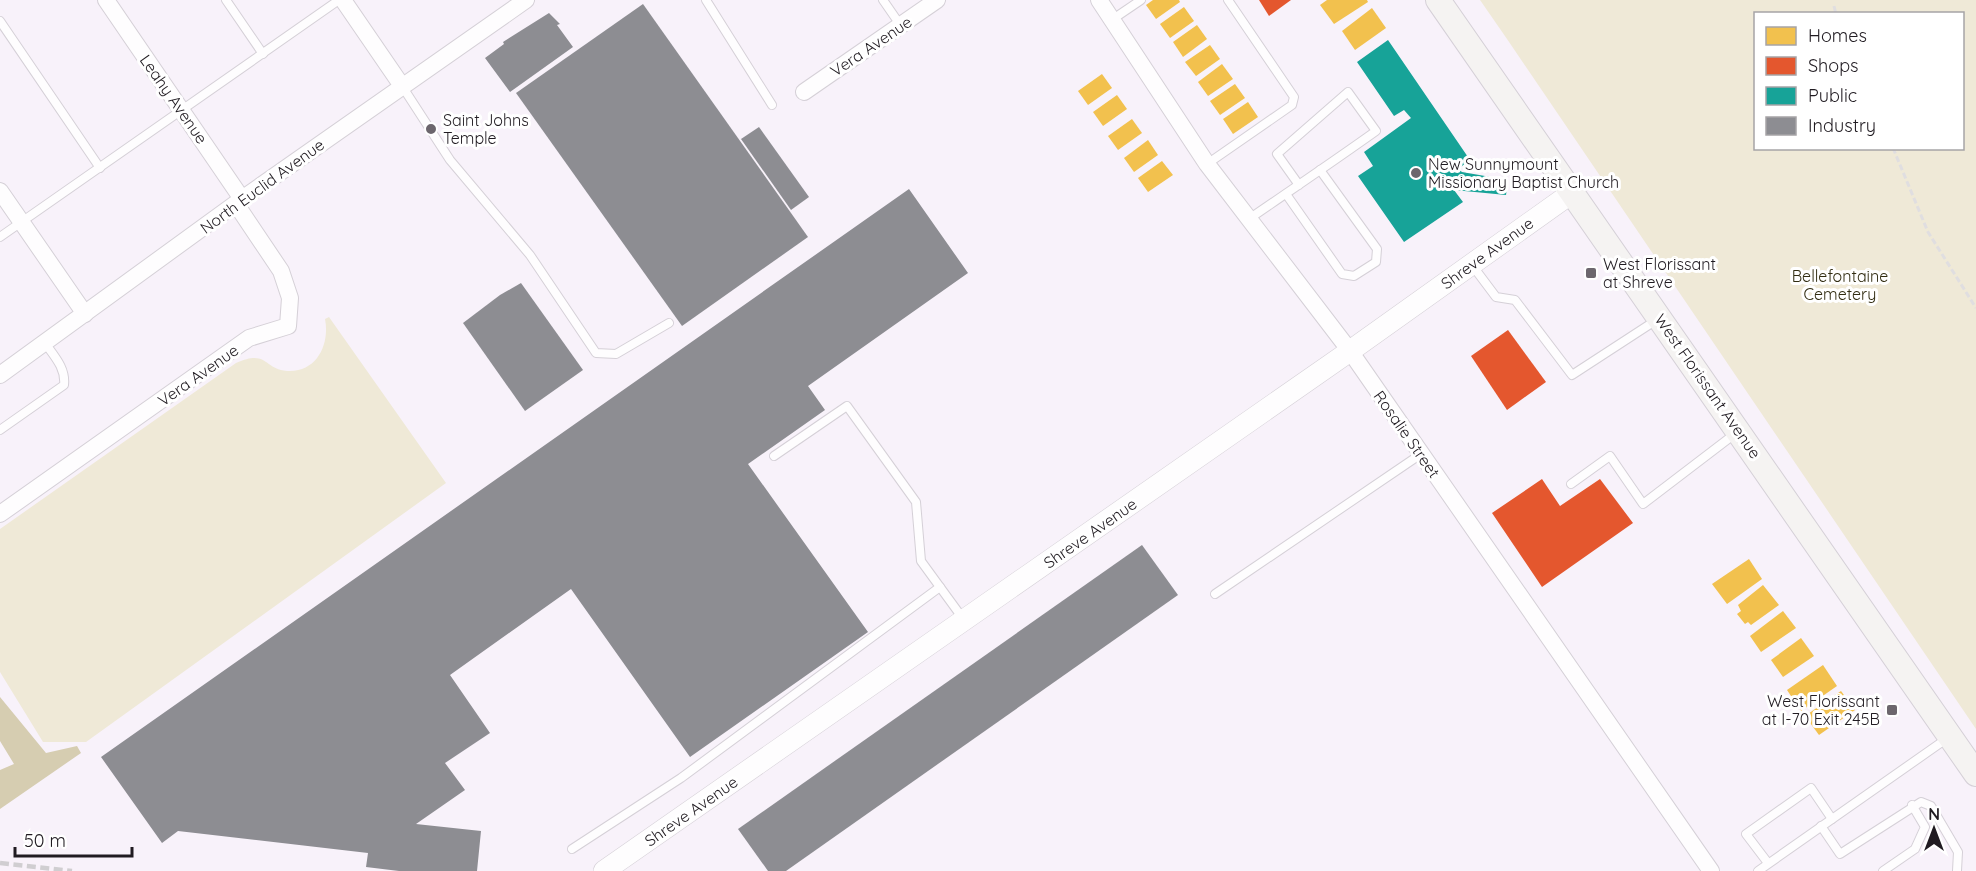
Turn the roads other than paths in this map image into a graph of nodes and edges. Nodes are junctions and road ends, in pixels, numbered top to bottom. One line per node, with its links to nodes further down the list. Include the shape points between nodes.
1 (106, 0): 19 (street, Leahy Avenue)
2 (226, 0): 15 (lane)
3 (341, 0): 15 (lane); 16 (street)
4 (526, 0): 16 (street, North Euclid Avenue)
5 (706, 0): 18 (lane)
6 (883, 0): 14 (lane)
7 (937, 0): 14 (street, Vera Avenue)
8 (1099, 0): 12 (street, Rosalie Street)
9 (1141, 0): 12 (lane)
10 (1228, 0): 20 (lane, via 1294,97 1292,105)
11 (1438, 0): 25 (main road, West Florissant Avenue)
12 (1113, 19): 20 (street, Rosalie Street)
13 (0, 21): 21 (lane)
14 (901, 26): 17 (street, Vera Avenue)
15 (263, 54): 19 (lane)
16 (402, 86): 27 (street, North Euclid Avenue); 34 (lane, via 450,160 530,255 596,353 616,354)
17 (804, 92)
18 (772, 105)
19 (182, 111): 21 (lane); 27 (street, Leahy Avenue)
20 (1207, 164): 28 (street, Rosalie Street)
21 (100, 168): 29 (lane)
22 (1320, 170): 23 (lane); 23 (lane, via 1376,131 1348,92 1277,154); 26 (lane, via 1377,249 1376,262 1354,276 1342,274)
23 (1299, 185): 26 (lane)
24 (0, 191): 29 (street)
25 (1573, 192): 31 (street, Shreve Avenue); 33 (main road, West Florissant Avenue)
26 (1286, 194): 28 (lane)
27 (239, 201): 32 (street, North Euclid Avenue); 43 (street, Vera Avenue, via 281,272 290,298 288,326 249,338)
28 (1249, 219): 36 (street, Rosalie Street)
29 (21, 222): 30 (lane); 32 (street)
30 (0, 237)
31 (1471, 264): 33 (lane, via 1496,297 1515,300 1572,375); 36 (street, Shreve Avenue)
32 (85, 314): 35 (street, North Euclid Avenue)
33 (1660, 318): 39 (main road, West Florissant Avenue)
34 (669, 323)
35 (45, 343): 37 (street, North Euclid Avenue); 38 (lane, via 62,367 64,385)
36 (1350, 351): 40 (street, Rosalie Street); 46 (street, Shreve Avenue)
37 (0, 375)
38 (0, 430)
39 (1739, 431): 42 (lane, via 1643,504 1610,456); 47 (main road, West Florissant Avenue)
40 (1421, 454): 45 (lane); 55 (street, Rosalie Street)
41 (774, 456): 44 (lane, via 848,406 916,502 921,561)
42 (1570, 484)
43 (0, 514)
44 (940, 587): 46 (lane); 52 (lane, via 681,778)
45 (1215, 594)
46 (965, 620): 54 (street, Shreve Avenue)
47 (1950, 736): 48 (main road, West Florissant Avenue); 50 (lane)
48 (1976, 774)
49 (1912, 805): 51 (lane, via 1840,854); 57 (lane, via 1925,827 1915,849); 58 (lane, via 1921,802 1931,806 1958,852)
50 (1832, 819): 51 (lane); 53 (lane, via 1811,788 1746,834)
51 (1821, 826): 53 (lane)
52 (572, 849)
53 (1768, 864): 56 (lane)
54 (604, 871)
55 (1711, 871)
56 (1758, 871)
57 (1883, 871)
58 (1957, 871)

